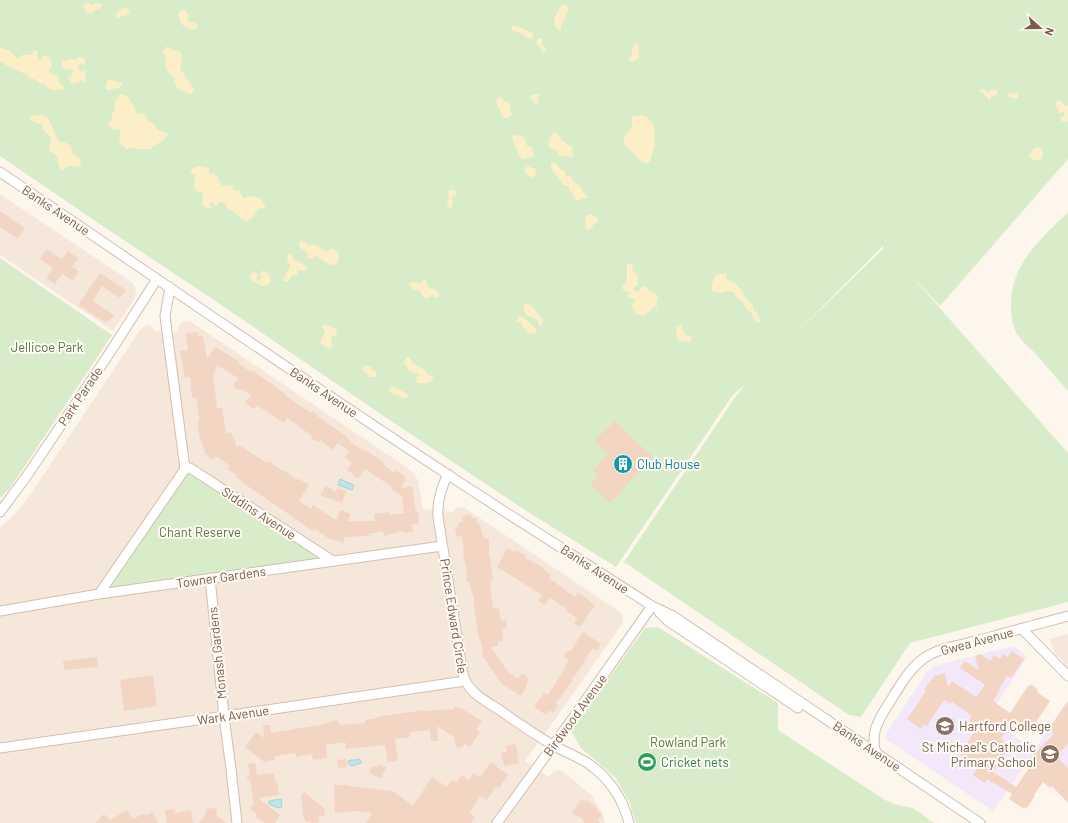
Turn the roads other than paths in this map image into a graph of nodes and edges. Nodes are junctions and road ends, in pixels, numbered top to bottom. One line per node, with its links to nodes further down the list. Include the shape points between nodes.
1 (0, 172): 2 (street, Banks Avenue)
2 (157, 279): 3 (street, Banks Avenue); 6 (street, Park Parade, via 107,357)
3 (170, 287): 4 (street, via 165,316); 5 (street, Banks Avenue)
4 (185, 469): 8 (street, Siddins Avenue, via 190,468); 10 (street)
5 (448, 474): 7 (street, Prince Edward Circle, via 437,507); 11 (street, Banks Avenue)
6 (0, 512)
7 (442, 546): 8 (street, Towner Gardens); 16 (street, Prince Edward Circle)
8 (333, 561): 9 (street, Towner Gardens)
9 (210, 578): 10 (street, Towner Gardens); 17 (street, Monash Gardens)
10 (99, 594): 12 (street, Towner Gardens)
11 (652, 606): 18 (street, Birdwood Avenue); 20 (street, Banks Avenue, via 674,616); 24 (street, Banks Avenue, via 668,621)
12 (0, 611)
13 (1068, 616): 14 (street, Gwea Avenue)
14 (1022, 629): 15 (street); 20 (street, Gwea Avenue, via 946,648 922,659 913,668 884,712 874,733)
15 (1068, 676)
16 (465, 681): 17 (street, Wark Avenue); 18 (street, Prince Edward Circle, via 480,697)
17 (224, 716): 19 (street, Wark Avenue); 21 (street, Monash Gardens)
18 (553, 745): 22 (street, Birdwood Avenue); 23 (street, Prince Edward Circle, via 588,764 608,781 625,807)
19 (0, 748)
20 (876, 753): 25 (street, Banks Avenue)
21 (237, 823)
22 (497, 823)
23 (629, 823)
24 (971, 823)
25 (980, 823)

